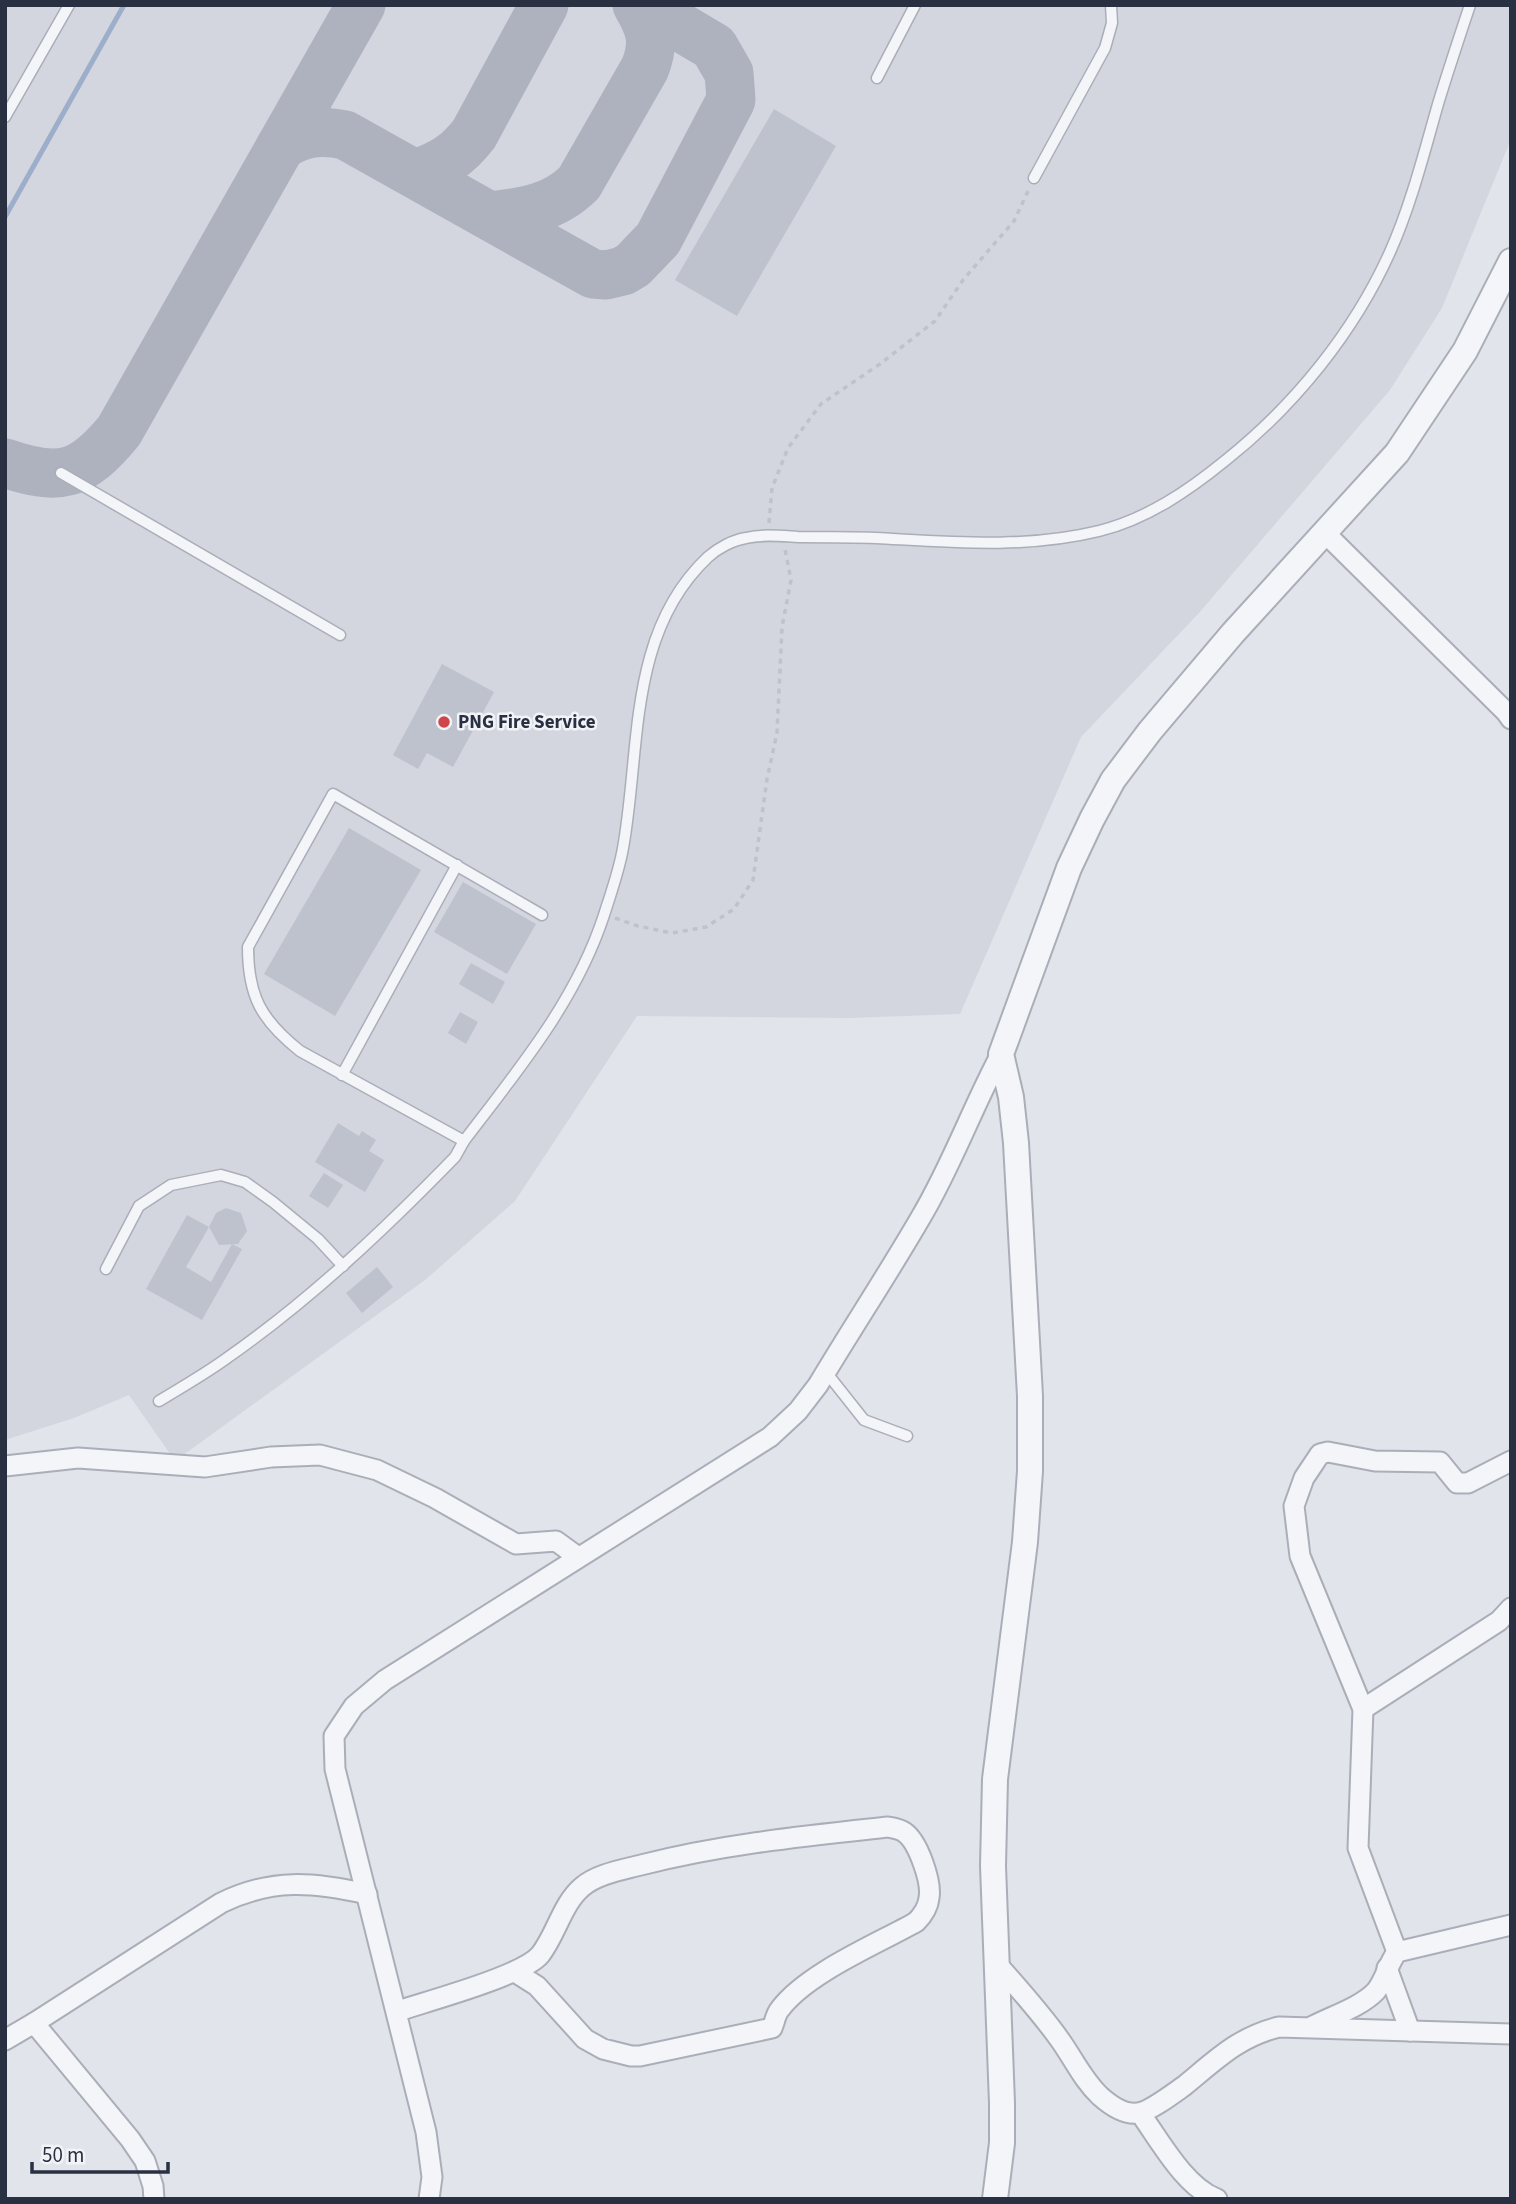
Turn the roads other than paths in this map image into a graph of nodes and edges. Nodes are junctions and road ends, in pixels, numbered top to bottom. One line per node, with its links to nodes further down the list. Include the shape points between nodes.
1 (69, 5): 6 (lane)
2 (915, 5): 5 (lane)
3 (1111, 5): 7 (lane, via 1105,48)
4 (1470, 5): 17 (lane, via 1421,165 1377,281 1301,388 1266,427 1206,477 1177,498 1133,519 1044,541 997,544 769,536 744,538 710,556 676,597 652,645 642,682 622,852 604,914 570,993 548,1029)
5 (877, 78)
6 (5, 117)
7 (1034, 178)
8 (1511, 261): 10 (street, via 1465,351 1415,430)
9 (61, 473): 11 (lane)
10 (1324, 532): 12 (street); 15 (street, via 1180,694 1113,780 1069,868)
11 (340, 635)
12 (1511, 719)
13 (457, 865): 14 (lane); 16 (lane); 16 (lane, via 333,793 248,947 248,970 260,1011 300,1051)
14 (542, 915)
15 (1001, 1054): 20 (street, via 921,1216); 31 (street, via 1016,1143 1030,1471 995,1779)
16 (342, 1075): 17 (lane)
17 (464, 1141): 18 (lane, via 454,1157)
18 (344, 1266): 19 (lane, via 273,1202 245,1182 221,1175 171,1185 139,1206); 21 (lane, via 227,1358)
19 (106, 1269)
20 (826, 1371): 22 (lane, via 864,1420); 25 (street, via 798,1411 770,1437)
21 (159, 1401)
22 (907, 1436)
23 (1511, 1461): 27 (street, via 1468,1483 1457,1483 1440,1462 1375,1461 1328,1452 1320,1454 1304,1478 1294,1506 1300,1556)
24 (5, 1466): 25 (street, via 78,1458 205,1467 320,1455 377,1470 516,1544 556,1541)
25 (578, 1557): 28 (street, via 385,1680 363,1696 341,1723 334,1736 335,1769)
26 (1511, 1608): 27 (street, via 1500,1621)
27 (1363, 1709): 30 (street, via 1358,1848)
28 (367, 1894): 33 (street); 34 (street, via 302,1884 245,1891)
29 (1511, 1925): 30 (street)
30 (1392, 1960): 35 (street, via 1377,1990); 36 (street)
31 (998, 1965): 39 (street, via 1059,2038 1099,2096 1114,2108); 42 (street, via 1002,2143)
32 (515, 1972): 32 (street, via 538,1957 582,1887 627,1869 723,1847 888,1827 902,1831 917,1846 929,1886 924,1914 916,1922 802,1988 779,2010 772,2028 640,2056 603,2049 585,2039 537,1986); 33 (street)
33 (398, 2011): 41 (street, via 426,2132 432,2177)
34 (34, 2023): 38 (street); 40 (street, via 130,2139 145,2161)
35 (1309, 2028): 36 (street); 39 (street, via 1255,2033)
36 (1410, 2031): 37 (street)
37 (1511, 2034)
38 (5, 2040)
39 (1140, 2113): 43 (street, via 1192,2183)
40 (155, 2199)
41 (429, 2199)
42 (995, 2199)
43 (1217, 2199)

